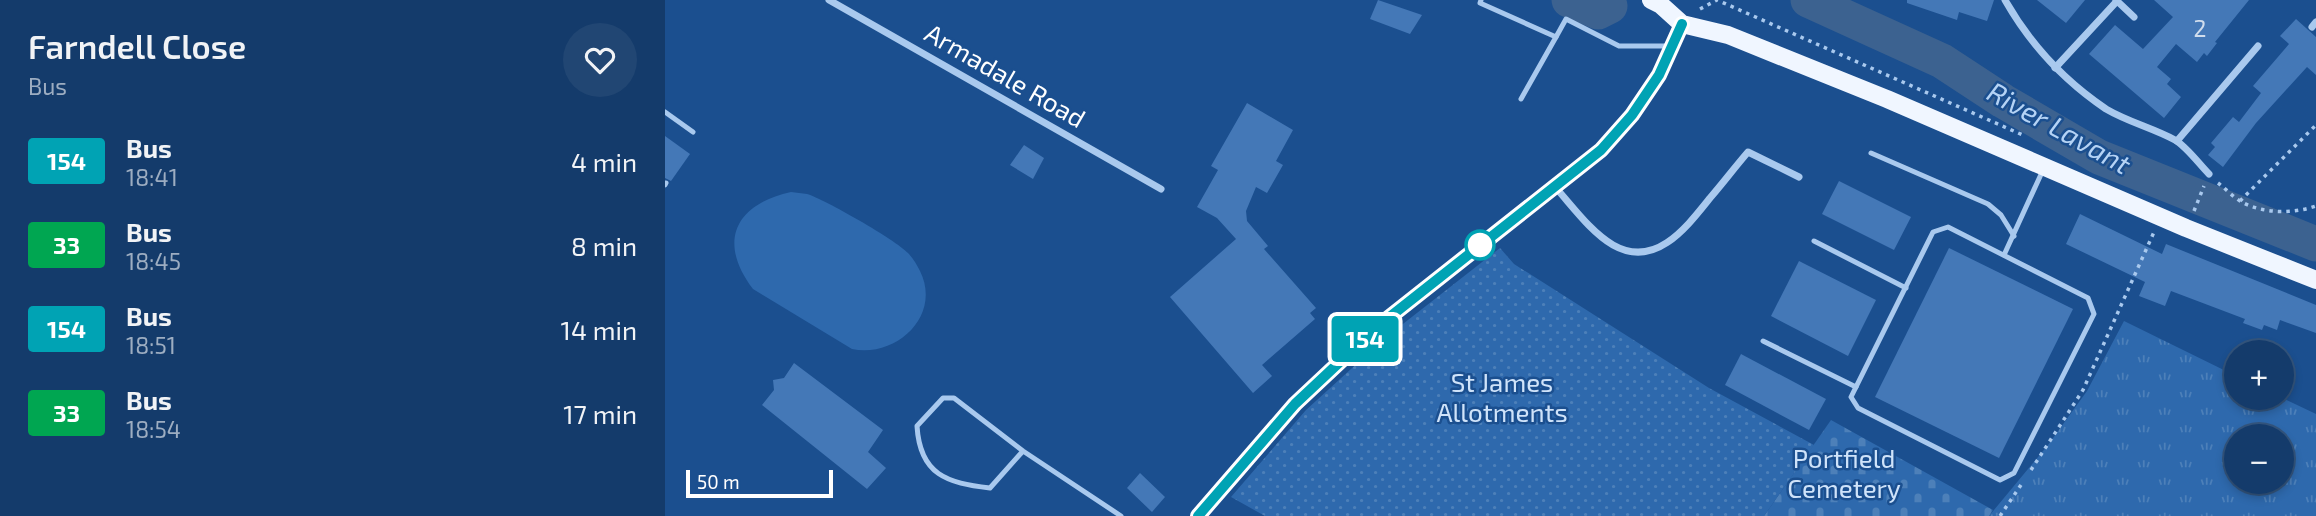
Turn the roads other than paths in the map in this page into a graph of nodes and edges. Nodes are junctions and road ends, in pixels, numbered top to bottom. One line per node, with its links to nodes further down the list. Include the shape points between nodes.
1 (829, 0): 21 (street, Armadale Road)
2 (1481, 0): 8 (lane)
3 (1651, 0): 7 (main road)
4 (2005, 0): 11 (street, via 2033,44)
5 (2117, 0): 6 (street); 11 (street)
6 (2134, 17)
7 (1682, 24): 9 (street); 17 (main road, via 1728,35)
8 (1556, 37): 9 (lane, via 1566,19 1619,46); 12 (lane)
9 (1672, 46): 20 (street, via 1632,115 1601,150)
10 (2258, 46): 15 (street)
11 (2055, 68): 15 (street, via 2107,109)
12 (1521, 99)
13 (665, 112): 14 (lane)
14 (694, 132)
15 (2177, 141): 18 (street)
16 (1871, 153): 22 (lane, via 1988,204)
17 (2045, 167): 22 (lane); 25 (main road)
18 (2209, 174)
19 (1799, 177): 20 (street, via 1748,152 1674,239 1657,249 1634,253 1611,244)
20 (1556, 188): 31 (street, via 1377,327 1295,404)
21 (1161, 189)
22 (2014, 236): 24 (lane)
23 (1814, 241): 26 (lane)
24 (2004, 255): 26 (lane, via 1948,227 1933,232); 28 (lane, via 2088,298 2094,314 2014,473 2000,480 1858,408 1851,397)
25 (2316, 280)
26 (1906, 288): 28 (lane)
27 (1763, 341): 28 (lane)
28 (1856, 387)
29 (1023, 451): 29 (lane, via 990,488 958,485 936,474 926,460 917,426 943,398 954,398); 30 (lane)
30 (1121, 516)
31 (1198, 516)

